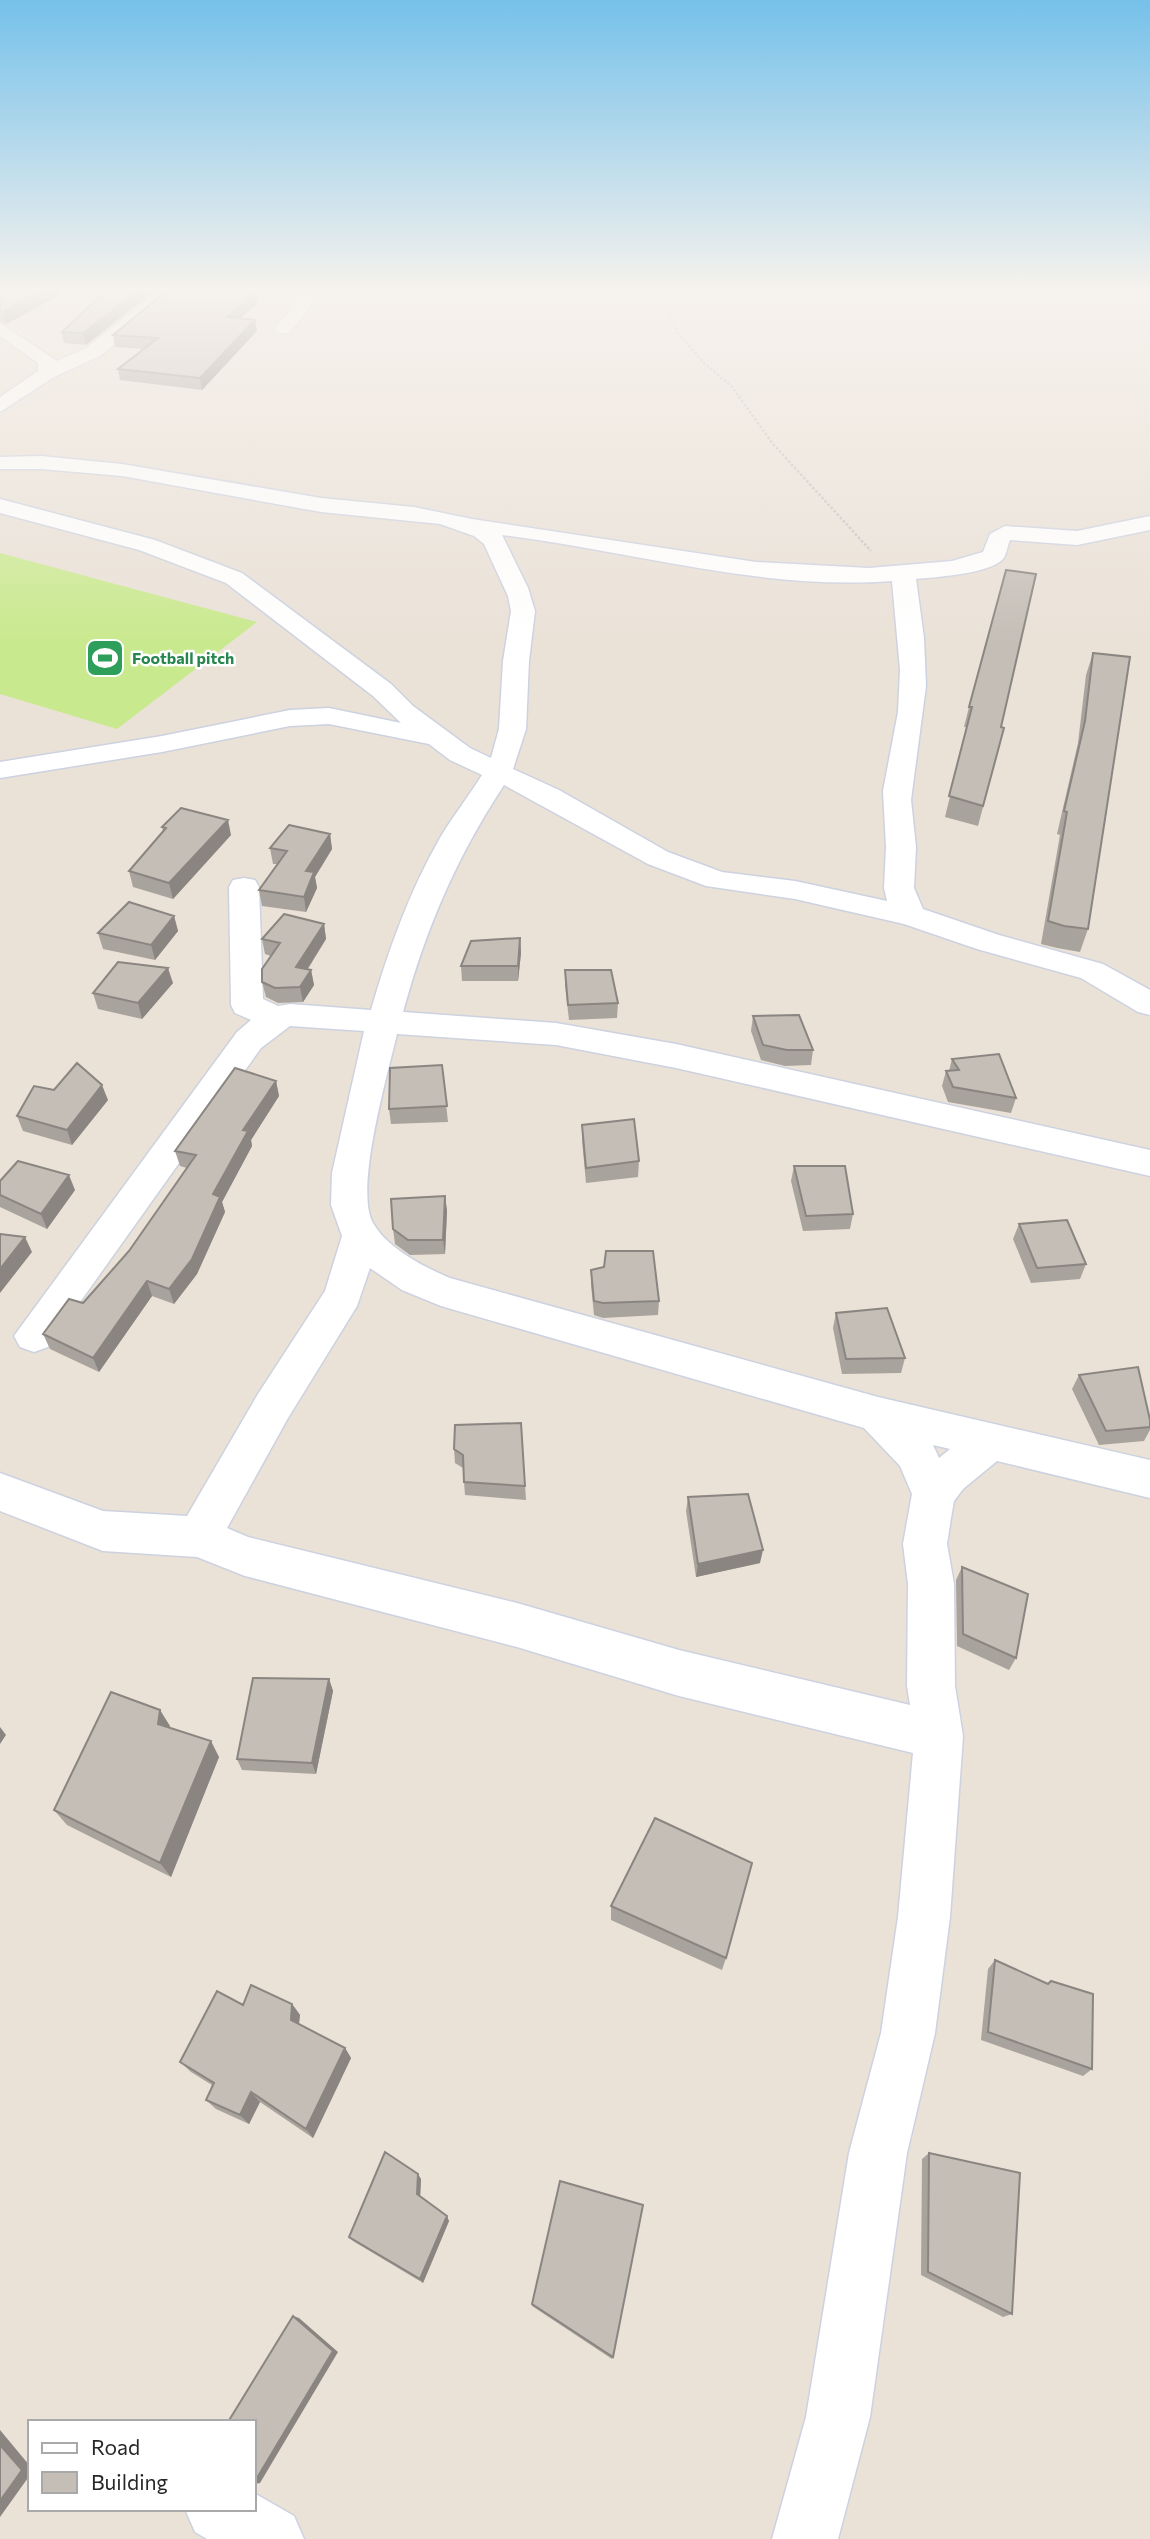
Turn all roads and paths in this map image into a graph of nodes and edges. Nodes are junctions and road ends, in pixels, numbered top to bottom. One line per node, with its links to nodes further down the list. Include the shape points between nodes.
1 (747, 407): 6 (path, via 868,549)
2 (0, 463): 5 (street, via 150,473 321,505 388,509)
3 (0, 506): 7 (street, via 157,548 234,578 382,690)
4 (1150, 523): 6 (street, via 1077,538 1005,533 993,556 985,560)
5 (473, 525): 6 (street, via 814,576); 9 (street, via 495,541 518,593 524,621 510,743)
6 (902, 574): 11 (street, via 911,608 913,698 897,783 901,856 896,883 900,900)
7 (437, 738): 8 (street, via 356,720 290,718); 9 (street)
8 (0, 770)
9 (496, 770): 11 (street, via 658,858 695,873); 12 (street, via 433,881)
10 (244, 887): 14 (street, via 247,1006)
11 (912, 916): 13 (street, via 988,943 1092,971)
12 (402, 967): 15 (street); 16 (street, via 431,1004)
13 (1150, 1004)
14 (275, 1017): 15 (street); 21 (street, via 249,1040)
15 (386, 1019): 16 (street); 18 (street, via 352,1162 351,1217)
16 (473, 1026): 17 (street, via 556,1034 677,1056)
17 (1150, 1163)
18 (361, 1234): 19 (street); 20 (street)
19 (415, 1281): 20 (street); 22 (street)
20 (343, 1294): 27 (street)
21 (34, 1336)
22 (878, 1414): 23 (street); 26 (street, via 916,1454)
23 (993, 1439): 24 (street); 26 (street, via 948,1476)
24 (1150, 1479)
25 (0, 1492): 27 (street, via 103,1531)
26 (934, 1494): 28 (street, via 925,1544 931,1584 931,1686)
27 (199, 1537): 28 (street, via 245,1556 517,1625 678,1673)
28 (939, 1737): 31 (street, via 924,1917 908,2033 878,2153 838,2417)
29 (222, 2511): 30 (street)
30 (271, 2539)
31 (805, 2539)

